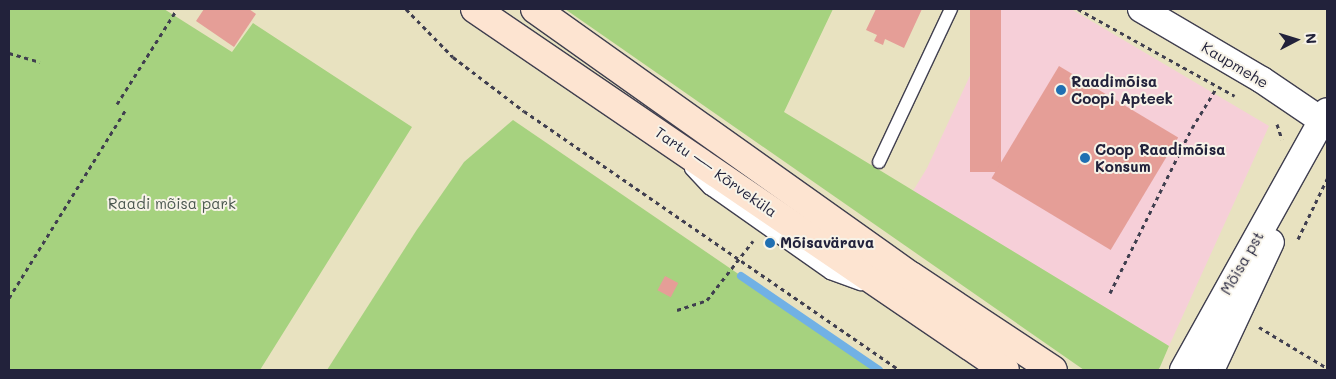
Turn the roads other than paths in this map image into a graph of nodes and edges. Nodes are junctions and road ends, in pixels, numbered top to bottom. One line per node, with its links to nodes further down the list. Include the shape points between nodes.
1 (475, 9): 6 (main road, Tartu — Kõrveküla)
2 (951, 9): 8 (lane)
3 (1141, 9): 5 (street, Kaupmehe)
4 (543, 14): 11 (main road, Tartu — Kõrveküla, via 912,276)
5 (1325, 119): 7 (street, Mõisa pst)
6 (650, 125): 9 (main road, Tartu — Kõrveküla); 9 (lane, via 709,188 830,273)
7 (1303, 157): 12 (street, Mõisa pst); 13 (street, Mõisa pst, via 1280,223)
8 (879, 162)
9 (893, 296): 10 (main road, Tartu — Kõrveküla)
10 (1005, 370)
11 (1053, 370)
12 (1183, 370)
13 (1211, 370)

